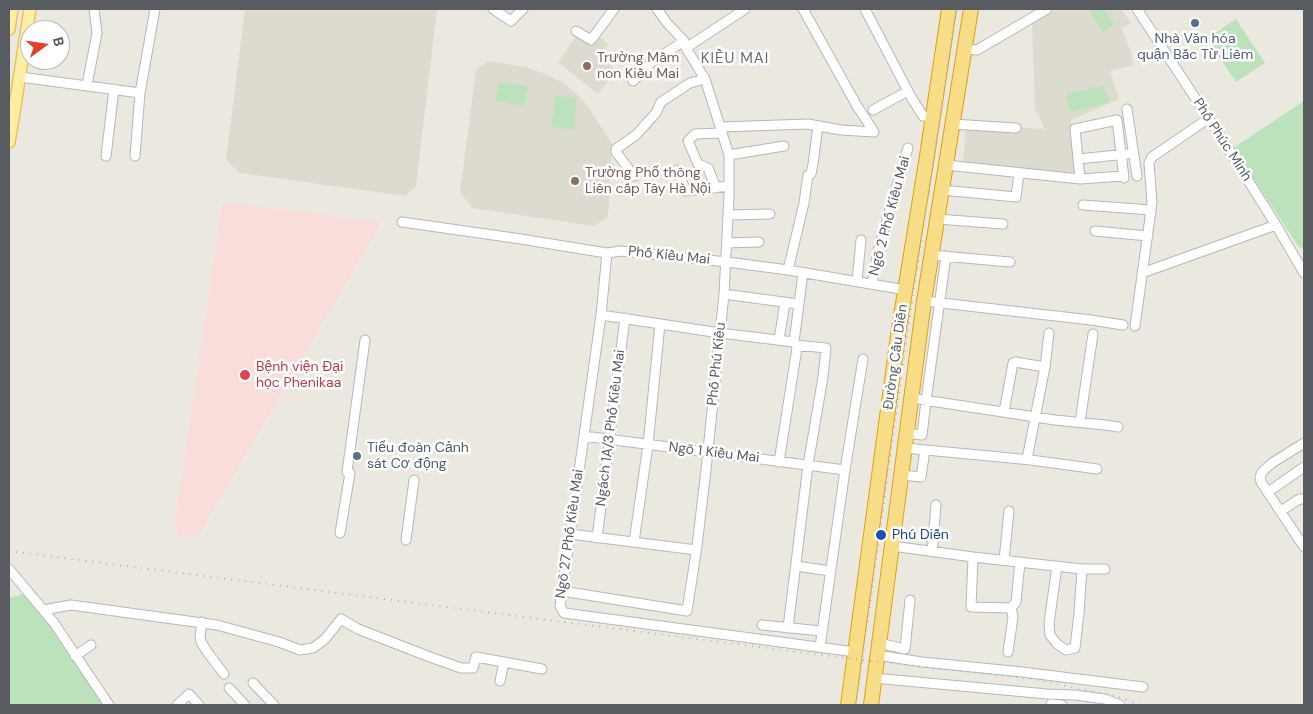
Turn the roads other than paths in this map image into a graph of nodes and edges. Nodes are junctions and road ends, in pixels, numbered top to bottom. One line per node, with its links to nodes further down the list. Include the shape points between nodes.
1 (94, 9): 21 (street, via 97,33)
2 (155, 9): 24 (street)
3 (493, 9): 4 (street, via 510,20)
4 (523, 9)
5 (614, 9): 15 (street, via 592,40)
6 (657, 9): 16 (street, Phố Phú Kiều)
7 (745, 9): 16 (street)
8 (803, 9): 30 (street, via 874,132)
9 (865, 9): 23 (street)
10 (949, 9): 27 (highway, Đường Cầu Diễn)
11 (971, 9): 17 (highway, Đường Cầu Diễn)
12 (1047, 9): 17 (street, via 978,50)
13 (1137, 9): 28 (street, Phố Phúc Minh)
14 (31, 11): 18 (main road)
15 (576, 31)
16 (685, 45): 19 (street, Phố Phú Kiều); 20 (street, via 652,62)
17 (965, 49): 29 (highway, Đường Cầu Diễn)
18 (20, 77): 21 (street); 33 (main road)
19 (705, 79): 32 (street, Phố Phú Kiều); 45 (street, via 690,83 661,102 656,113 636,135 616,149)
20 (632, 81)
21 (86, 85): 22 (street)
22 (114, 89): 24 (street); 39 (street)
23 (908, 91): 26 (street); 27 (street, via 923,116)
24 (140, 93): 40 (street)
25 (1127, 109): 36 (street)
26 (873, 110)
27 (933, 118): 51 (highway, Đường Cầu Diễn)
28 (1208, 118): 53 (street, via 1152,157 1149,163); 59 (street, Phố Phúc Minh)
29 (952, 124): 31 (street); 42 (highway, Đường Cầu Diễn)
30 (818, 126): 32 (street); 71 (street, via 811,174 808,175)
31 (1016, 128)
32 (721, 130): 38 (street, Phố Phú Kiều); 49 (street, via 695,134 688,141 698,164 708,168)
33 (9, 142)
34 (784, 146): 38 (street)
35 (908, 148): 75 (street, Ngõ 2 Phố Kiều Mai, via 879,247)
36 (1134, 153): 37 (street); 46 (street)
37 (1122, 154): 41 (street); 41 (street, via 1117,120 1075,128); 47 (street, via 1124,177)
38 (729, 155): 48 (street, Phố Phú Kiều)
39 (106, 156)
40 (135, 156)
41 (1078, 160): 47 (street)
42 (946, 165): 44 (street); 50 (highway, Đường Cầu Diễn)
43 (677, 170): 49 (street, via 686,191)
44 (1019, 173): 47 (street); 50 (street, via 1016,197)
45 (634, 176)
46 (1137, 176)
47 (1080, 179)
48 (729, 186): 49 (street); 55 (street, Phố Phú Kiều)
49 (716, 188)
50 (941, 194): 51 (highway); 56 (highway, Đường Cầu Diễn)
51 (921, 196): 76 (highway, Đường Cầu Diễn)
52 (1083, 205): 53 (street)
53 (1151, 210): 61 (street)
54 (770, 214): 55 (street)
55 (728, 215): 64 (street, Phố Phú Kiều)
56 (937, 219): 58 (street); 66 (highway, Đường Cầu Diễn)
57 (402, 222): 65 (street, Phố Kiều Mai)
58 (1003, 224)
59 (1276, 225): 70 (street, Phố Phúc Minh); 73 (street)
60 (1095, 231): 61 (street)
61 (1148, 236): 73 (street)
62 (861, 240): 74 (street)
63 (758, 242): 64 (street)
64 (727, 243): 68 (street, Phố Phú Kiều)
65 (607, 253): 68 (street, Phố Kiều Mai, via 621,251); 82 (street, Ngõ 27 Phố Kiều Mai)
66 (931, 255): 67 (street); 78 (highway, Đường Cầu Diễn)
67 (946, 256): 69 (street); 80 (street)
68 (727, 262): 71 (street, Phố Kiều Mai); 77 (street, Phố Phú Kiều)
69 (1010, 262)
70 (1303, 268)
71 (788, 270): 72 (street, Phố Kiều Mai)
72 (802, 273): 74 (street, Phố Kiều Mai); 81 (street)
73 (1142, 274): 86 (street)
74 (857, 281): 75 (street, Phố Kiều Mai)
75 (872, 284): 76 (street, Phố Kiều Mai)
76 (906, 290): 152 (highway, Đường Cầu Diễn)
77 (724, 294): 79 (street); 87 (street, Phố Phú Kiều)
78 (924, 301): 80 (street); 95 (highway, Đường Cầu Diễn)
79 (785, 302): 81 (street); 91 (street)
80 (939, 303): 85 (street); 96 (street)
81 (798, 304): 92 (street)
82 (601, 315): 83 (street); 102 (street, Ngõ 27 Phố Kiều Mai)
83 (625, 318): 84 (street); 103 (street, Ngách 1A/3 Phố Kiều Mai)
84 (660, 324): 87 (street); 104 (street)
85 (1123, 325)
86 (1134, 326)
87 (720, 333): 91 (street); 108 (street, Phố Phú Kiều)
88 (1049, 333): 94 (street)
89 (1093, 334): 99 (street)
90 (365, 340): 122 (street)
91 (779, 340): 92 (street)
92 (795, 344): 110 (street, via 797,348); 111 (street, via 826,348)
93 (863, 359): 114 (street)
94 (1045, 367): 97 (street, via 1013,363); 98 (street)
95 (911, 398): 96 (street); 101 (highway, Đường Cầu Diễn)
96 (926, 400): 97 (street); 101 (street, via 922,435)
97 (1004, 412): 98 (street)
98 (1035, 417): 99 (street); 109 (street)
99 (1080, 422): 100 (street)
100 (1118, 427)
101 (907, 433): 106 (highway, Đường Cầu Diễn)
102 (584, 436): 103 (street, Ngõ 1 Kiều Mai); 123 (street, Ngõ 27 Phố Kiều Mai)
103 (609, 440): 104 (street, Ngõ 1 Kiều Mai); 124 (street, Ngách 1A/3 Phố Kiều Mai)
104 (648, 445): 108 (street, Ngõ 1 Kiều Mai); 126 (street)
105 (1303, 446): 117 (street, via 1262,472 1261,482)
106 (905, 448): 107 (street); 115 (highway, Đường Cầu Diễn)
107 (925, 450): 109 (street); 115 (street, via 921,476)
108 (708, 453): 110 (street, Ngõ 1 Kiều Mai); 129 (street, Phố Phú Kiều)
109 (1027, 459): 113 (street)
110 (779, 462): 111 (street, Ngõ 1 Kiều Mai)
111 (808, 465): 114 (street, Ngõ 1 Kiều Mai); 134 (street)
112 (1304, 467): 117 (street)
113 (1097, 468)
114 (845, 470): 139 (street)
115 (901, 475): 127 (highway, Đường Cầu Diễn)
116 (414, 480): 125 (street)
117 (1268, 492): 121 (street)
118 (1304, 500): 121 (street, via 1296,501)
119 (936, 505): 130 (street)
120 (1009, 511): 132 (street)
121 (1281, 512): 128 (street)
122 (340, 532)
123 (570, 534): 124 (street); 140 (street, Ngõ 27 Phố Kiều Mai)
124 (597, 538): 126 (street)
125 (406, 540)
126 (634, 542): 129 (street)
127 (892, 546): 130 (street); 153 (highway, Đường Cầu Diễn)
128 (1304, 547)
129 (696, 550): 140 (street, Phố Phú Kiều, via 687,611)
130 (932, 552): 131 (street)
131 (973, 557): 132 (street); 143 (street, via 971,607)
132 (1004, 560): 133 (street)
133 (1020, 562): 135 (street); 143 (street, via 1016,602)
134 (796, 566): 139 (street); 146 (street)
135 (1058, 566): 136 (street); 136 (street, via 1050,635 1066,650 1075,648)
136 (1082, 569): 137 (street)
137 (1105, 569)
138 (9, 570): 142 (street)
139 (830, 571): 147 (street)
140 (562, 591): 149 (street, Ngõ 27 Phố Kiều Mai, via 560,606 564,613)
141 (910, 600): 153 (street, via 905,649)
142 (51, 608): 144 (street, via 71,605); 151 (street, via 54,623)
143 (1011, 608): 150 (street, via 1013,617)
144 (195, 622): 154 (street, via 217,625 300,650 325,639 341,619 358,629 461,668 473,668 476,657); 156 (street, via 201,642)
145 (762, 625): 146 (street)
146 (788, 628): 147 (street)
147 (822, 631): 149 (street)
148 (91, 645): 151 (street)
149 (820, 647): 152 (street, Ngõ 27 Phố Kiều Mai)
150 (1008, 652)
151 (76, 656): 162 (street)
152 (854, 658): 153 (highway); 167 (highway, Đường Cầu Diễn)
153 (877, 660): 159 (street, via 1022,672); 161 (street); 168 (highway, Đường Cầu Diễn)
154 (504, 662): 155 (street); 157 (street)
155 (542, 669)
156 (224, 674)
157 (500, 681)
158 (253, 683): 166 (street)
159 (1143, 687)
160 (229, 688): 165 (street)
161 (1063, 695): 170 (street); 171 (street, via 1105,699)
162 (109, 705)
163 (177, 705): 164 (street, via 189,694)
164 (199, 705)
165 (245, 705)
166 (274, 705)
167 (848, 705)
168 (871, 705)
169 (1051, 705): 170 (street)
170 (1062, 705)
171 (1120, 705)

